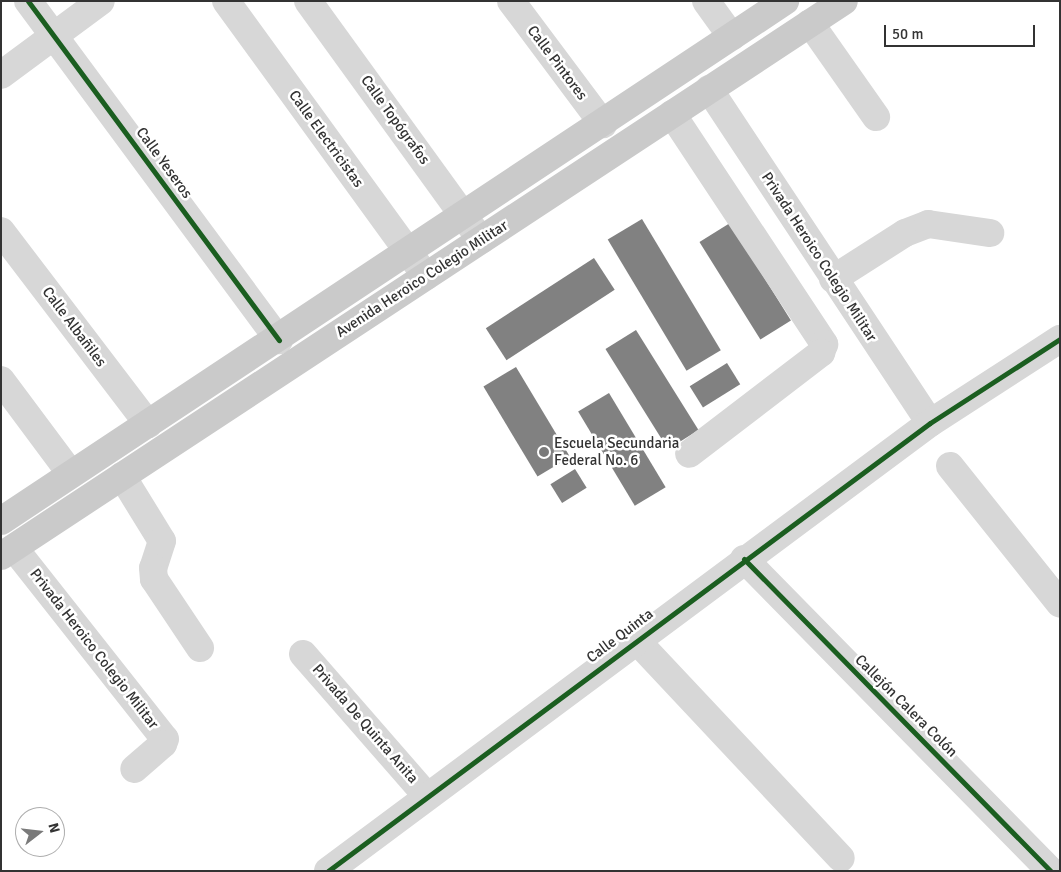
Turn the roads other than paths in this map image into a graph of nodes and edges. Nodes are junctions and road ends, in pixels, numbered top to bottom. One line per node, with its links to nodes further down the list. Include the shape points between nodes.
1 (28, 1): 10 (street, Calle Yeseros)
2 (101, 1): 10 (street)
3 (226, 1): 21 (street, Calle Electricistas)
4 (308, 1): 17 (street, Calle Topógrafos)
5 (511, 1): 16 (street, Calle Pintores)
6 (706, 1): 11 (street)
7 (785, 1): 11 (main road, Avenida Heroico Colegio Militar)
8 (844, 1): 9 (main road, Avenida Heroico Colegio Militar)
9 (810, 23): 13 (main road, Avenida Heroico Colegio Militar); 15 (street)
10 (55, 36): 12 (street); 25 (street, Calle Yeseros)
11 (732, 37): 16 (main road, Avenida Heroico Colegio Militar)
12 (1, 75)
13 (709, 89): 14 (main road, Avenida Heroico Colegio Militar); 23 (street, Privada Heroico Colegio Militar)
14 (672, 114): 20 (main road, Avenida Heroico Colegio Militar); 29 (street, via 824,344 821,353)
15 (876, 117)
16 (603, 124): 17 (main road, Avenida Heroico Colegio Militar)
17 (466, 216): 20 (street, Calle Topógrafos); 21 (main road, Avenida Heroico Colegio Militar)
18 (1, 231): 27 (street, Calle Albañiles)
19 (990, 233): 23 (street, via 928,224 905,233)
20 (481, 240): 22 (main road, Avenida Heroico Colegio Militar)
21 (409, 253): 22 (street, Calle Electricistas); 25 (main road, Avenida Heroico Colegio Militar)
22 (426, 276): 32 (main road, Avenida Heroico Colegio Militar)
23 (833, 280): 28 (street, Privada Heroico Colegio Militar)
24 (1060, 339): 28 (street, Calle Quinta)
25 (279, 340): 27 (main road, Avenida Heroico Colegio Militar)
26 (1, 380): 31 (street)
27 (148, 424): 31 (main road, Avenida Heroico Colegio Militar)
28 (930, 424): 35 (street, Calle Quinta)
29 (689, 454)
30 (950, 466): 36 (street)
31 (71, 474): 33 (main road, Avenida Heroico Colegio Militar)
32 (122, 476): 34 (main road, Avenida Heroico Colegio Militar); 38 (street, via 162,540 153,568 154,579)
33 (1, 521)
34 (8, 552): 40 (street, Privada Heroico Colegio Militar, via 165,739)
35 (744, 559): 37 (street, Calle Quinta); 44 (street, Callejón Calera Colón)
36 (1060, 604)
37 (636, 640): 41 (street, Calle Quinta); 42 (street)
38 (200, 648)
39 (303, 654): 41 (street, Privada De Quinta Anita)
40 (134, 769)
41 (426, 795): 43 (street, Calle Quinta)
42 (841, 858)
43 (331, 870)
44 (1050, 871)

